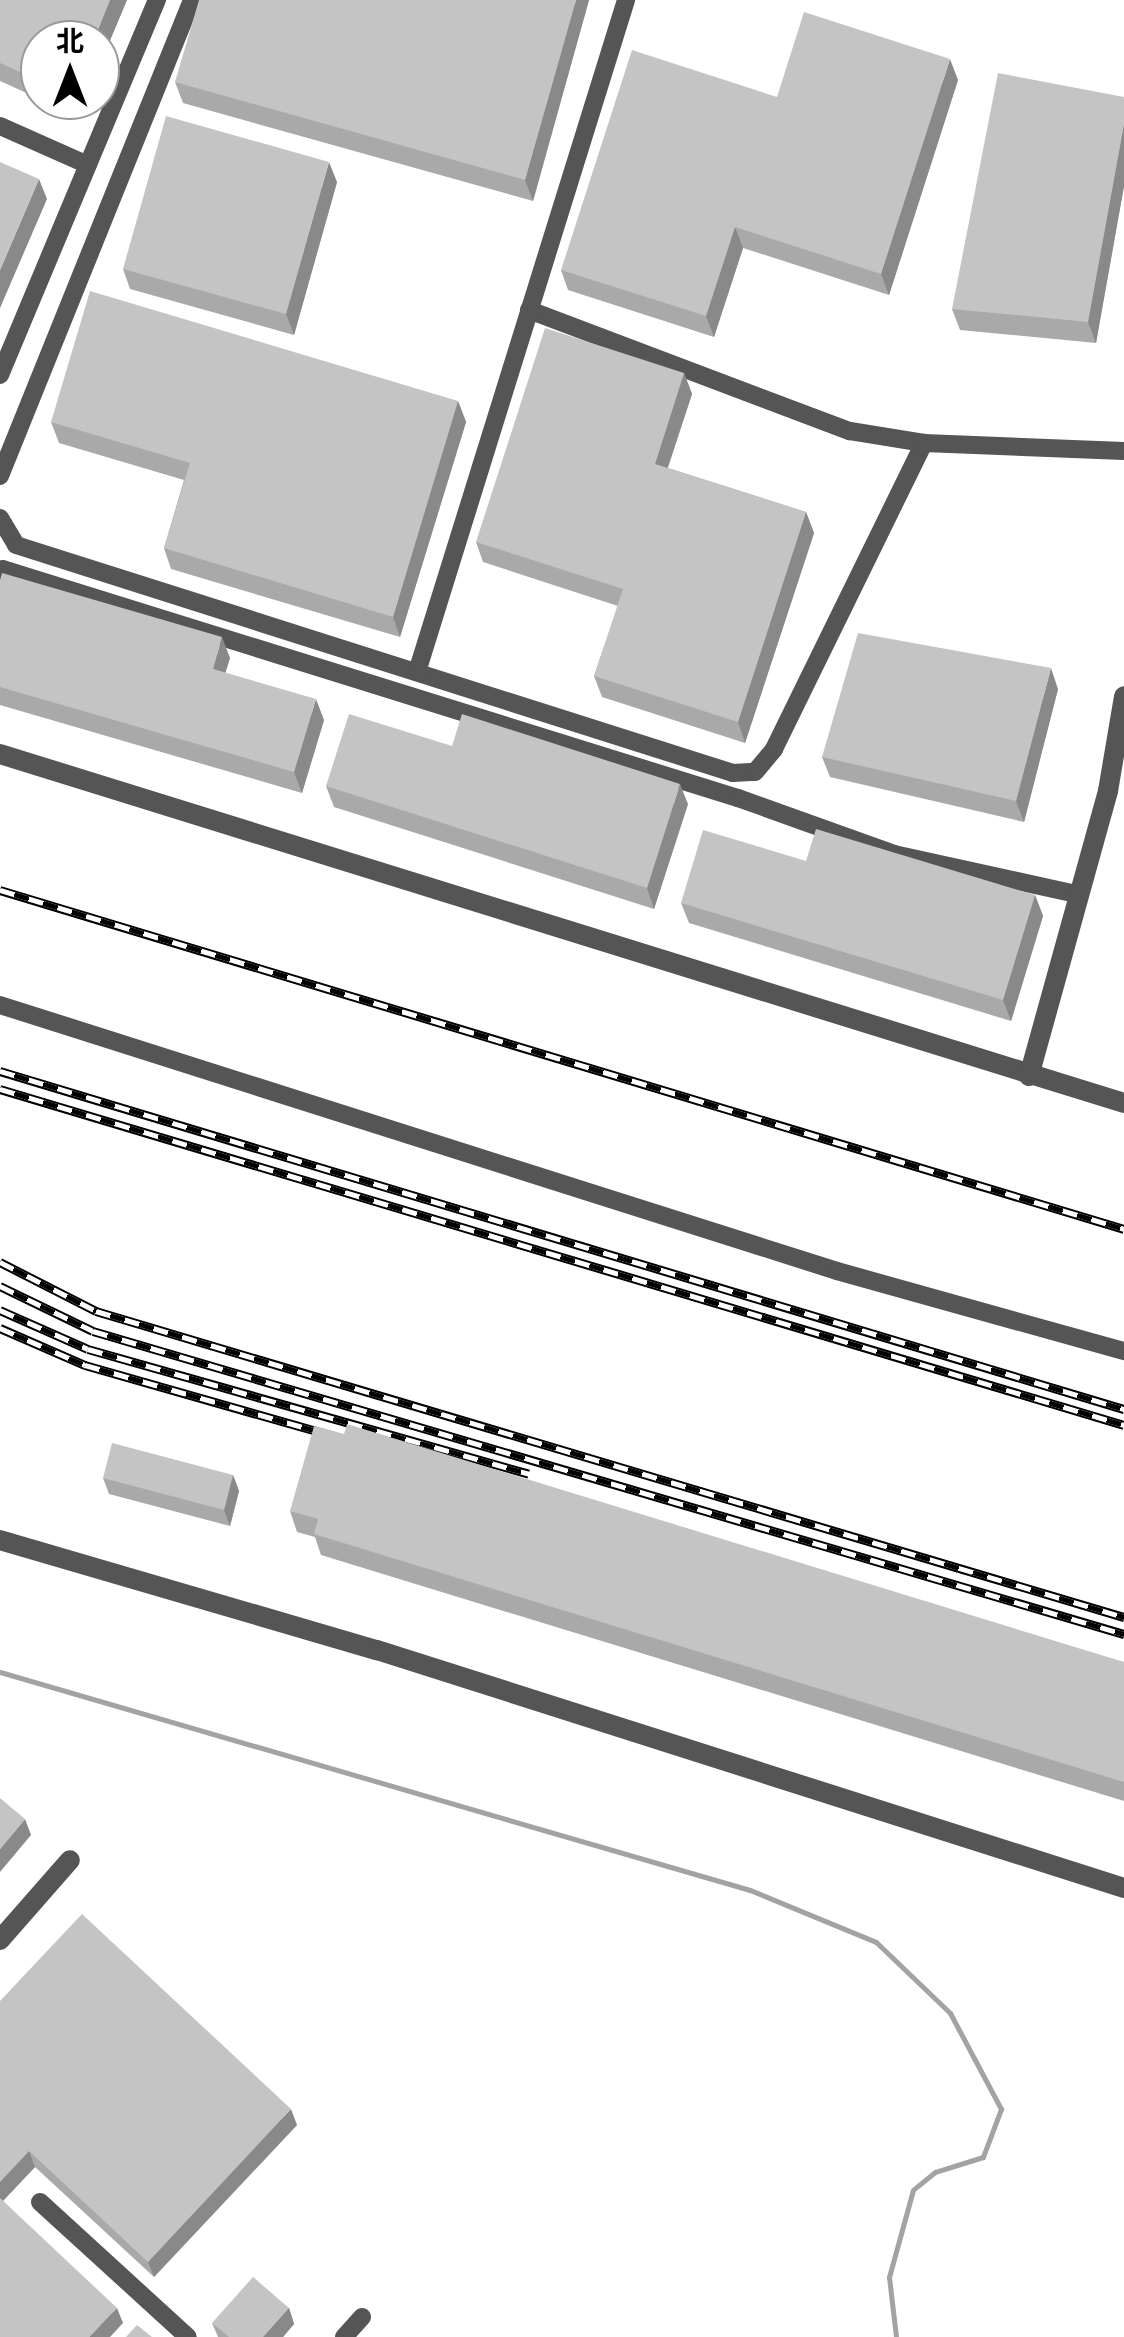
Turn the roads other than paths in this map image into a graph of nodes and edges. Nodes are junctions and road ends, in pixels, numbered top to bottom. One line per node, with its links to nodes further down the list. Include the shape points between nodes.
1 (157, 0): 5 (street)
2 (192, 0): 10 (street)
3 (626, 0): 6 (street)
4 (0, 126): 5 (street)
5 (88, 165): 7 (street)
6 (530, 310): 8 (street, via 850,432); 13 (street)
7 (0, 375)
8 (924, 443): 9 (street); 13 (street, via 774,749 755,772 733,773)
9 (1124, 450)
10 (0, 476)
11 (0, 518): 13 (street, via 16,545)
12 (0, 580): 16 (street, via 3,569 738,798 894,854)
13 (416, 672)
14 (1124, 696): 16 (street)
15 (0, 754): 18 (street)
16 (1080, 895): 18 (street)
17 (0, 1005): 20 (street, via 837,1270)
18 (1030, 1076): 19 (street)
19 (1124, 1103)
20 (1124, 1351)
21 (0, 1540): 23 (street, via 377,1650)
22 (70, 1860): 24 (street)
23 (1124, 1888)
24 (0, 1940)
25 (40, 2202): 27 (street)
26 (362, 2317): 28 (street)
27 (188, 2337)
28 (344, 2337)

